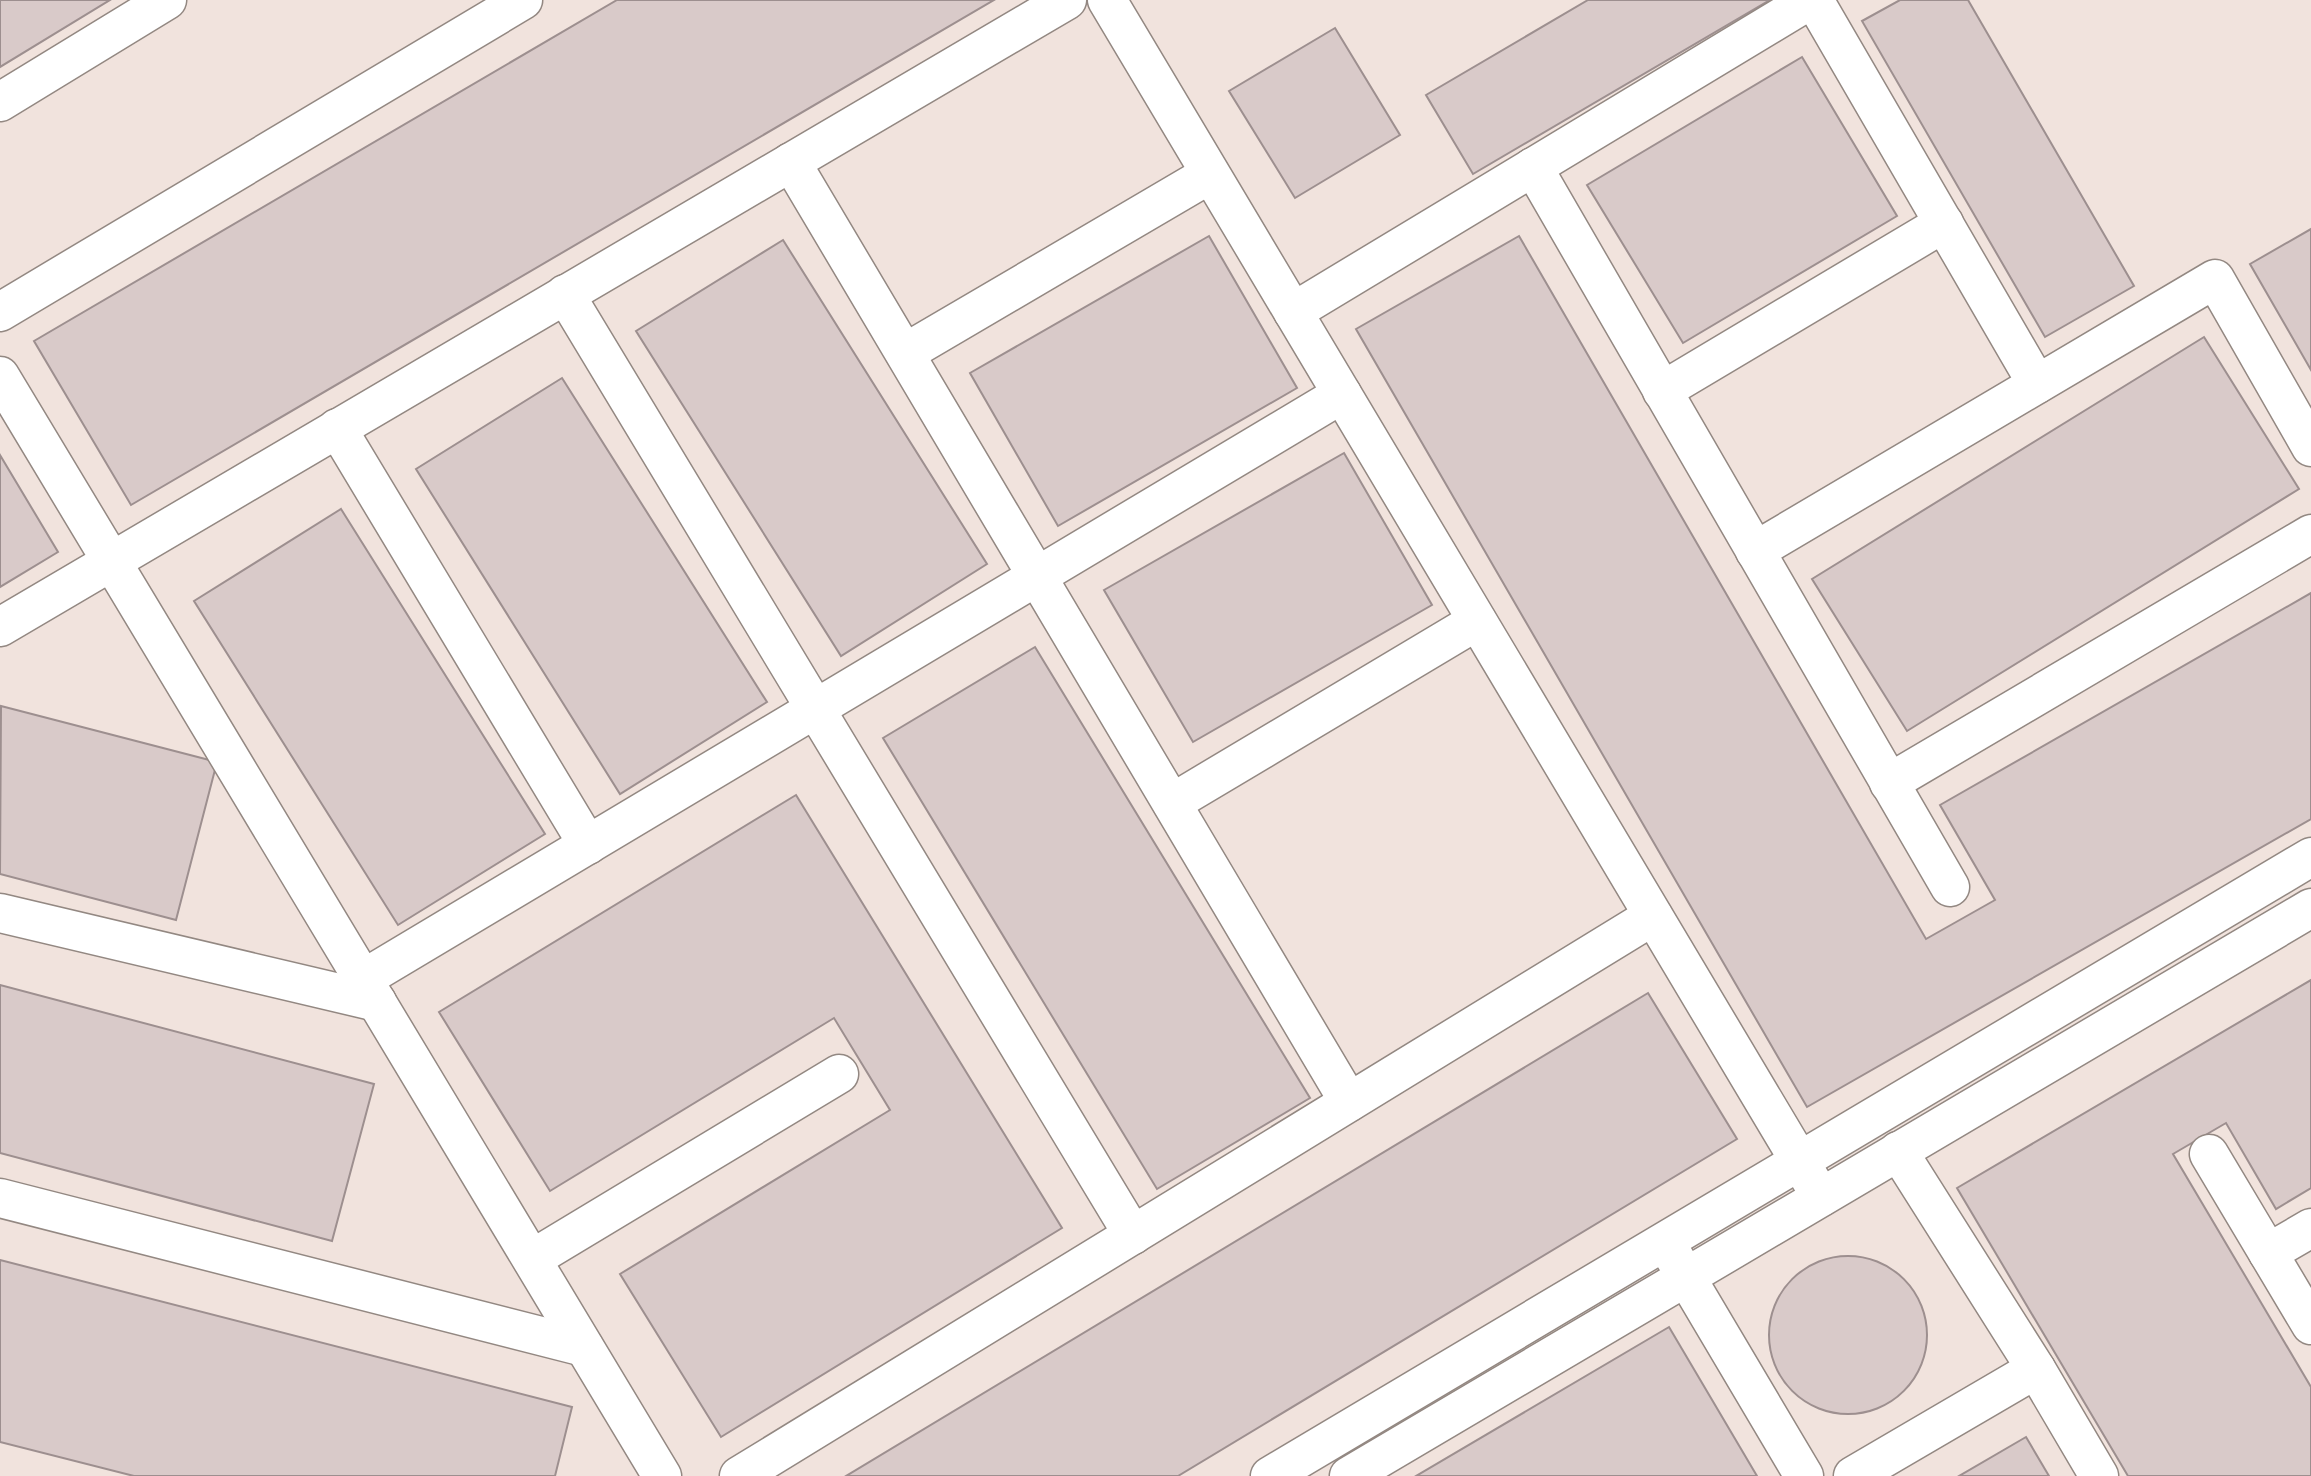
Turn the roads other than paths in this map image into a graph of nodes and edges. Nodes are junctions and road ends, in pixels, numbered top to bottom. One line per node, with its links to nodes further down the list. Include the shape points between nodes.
1 (167, 0): 6 (street)
2 (523, 0): 12 (street)
3 (1067, 0): 7 (street)
4 (1107, 0): 9 (street)
5 (1812, 0): 8 (street); 10 (street)
6 (0, 102)
7 (791, 162): 11 (street); 14 (street)
8 (1533, 167): 13 (street); 17 (street)
9 (1210, 174): 13 (street); 14 (street)
10 (1944, 223): 16 (street); 17 (street)
11 (565, 294): 19 (street); 27 (street)
12 (0, 312)
13 (1293, 312): 18 (street)
14 (905, 353): 24 (street)
15 (0, 376): 23 (street)
16 (2038, 384): 20 (street, via 2215,279); 22 (street)
17 (1662, 391): 22 (street)
18 (1342, 394): 24 (street); 25 (street)
19 (337, 428): 23 (street); 30 (street)
20 (2311, 447)
21 (2311, 534): 28 (street)
22 (1755, 551): 28 (street)
23 (111, 561): 26 (street); 36 (street)
24 (1037, 577): 27 (street); 29 (street)
25 (1477, 621): 29 (street); 35 (street)
26 (0, 627)
27 (816, 709): 30 (street); 45 (street)
28 (1889, 783): 32 (street)
29 (1172, 803): 38 (street)
30 (588, 845): 36 (street)
31 (2311, 857): 41 (street)
32 (1950, 887)
33 (2311, 908): 39 (street)
34 (0, 913): 36 (street)
35 (1653, 916): 38 (street); 41 (street)
36 (370, 991): 48 (street)
37 (839, 1074): 48 (street)
38 (1349, 1102): 45 (street)
39 (1898, 1151): 42 (street); 52 (street)
40 (2209, 1154): 47 (street)
41 (1799, 1161): 42 (street); 46 (street)
42 (1821, 1197): 49 (street)
43 (0, 1198): 51 (street)
44 (2311, 1228): 47 (street)
45 (1133, 1235): 54 (street)
46 (1665, 1241): 49 (street); 55 (street)
47 (2268, 1253): 50 (street)
48 (532, 1259): 51 (street)
49 (1686, 1277): 56 (street); 57 (street)
50 (2311, 1325)
51 (584, 1347): 53 (street)
52 (2036, 1369): 58 (street); 59 (street)
53 (662, 1476)
54 (739, 1476)
55 (1270, 1476)
56 (1349, 1476)
57 (1804, 1476)
58 (1853, 1476)
59 (2099, 1476)

